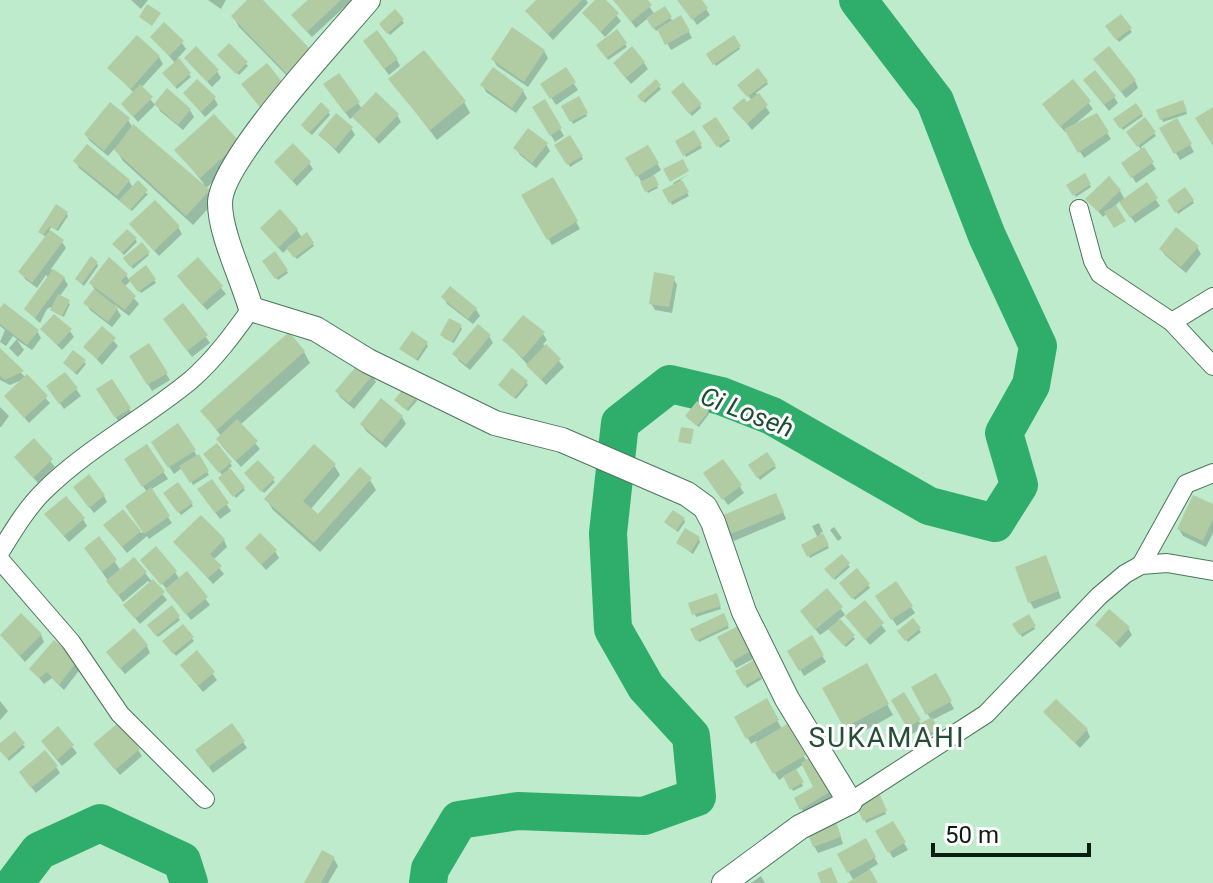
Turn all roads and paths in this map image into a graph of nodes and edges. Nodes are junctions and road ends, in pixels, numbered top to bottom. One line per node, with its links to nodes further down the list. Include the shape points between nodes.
1 (368, 0): 4 (street, via 253,136 230,171 220,199 222,227)
2 (1079, 209): 5 (street, via 1100,274)
3 (1213, 297): 5 (street)
4 (251, 309): 8 (street, via 227,344 191,380 43,492); 13 (street, via 316,329 368,361 495,423 562,440 687,494 705,507 750,625 787,699)
5 (1172, 322): 6 (street)
6 (1213, 366)
7 (1213, 473): 10 (street, via 1186,484)
8 (0, 552)
9 (0, 560): 12 (street, via 71,642 120,714)
10 (1141, 565): 11 (street, via 1167,563); 13 (street, via 1099,596 986,714)
11 (1213, 571)
12 (205, 799)
13 (850, 802): 14 (street, via 800,827)
14 (724, 883)

